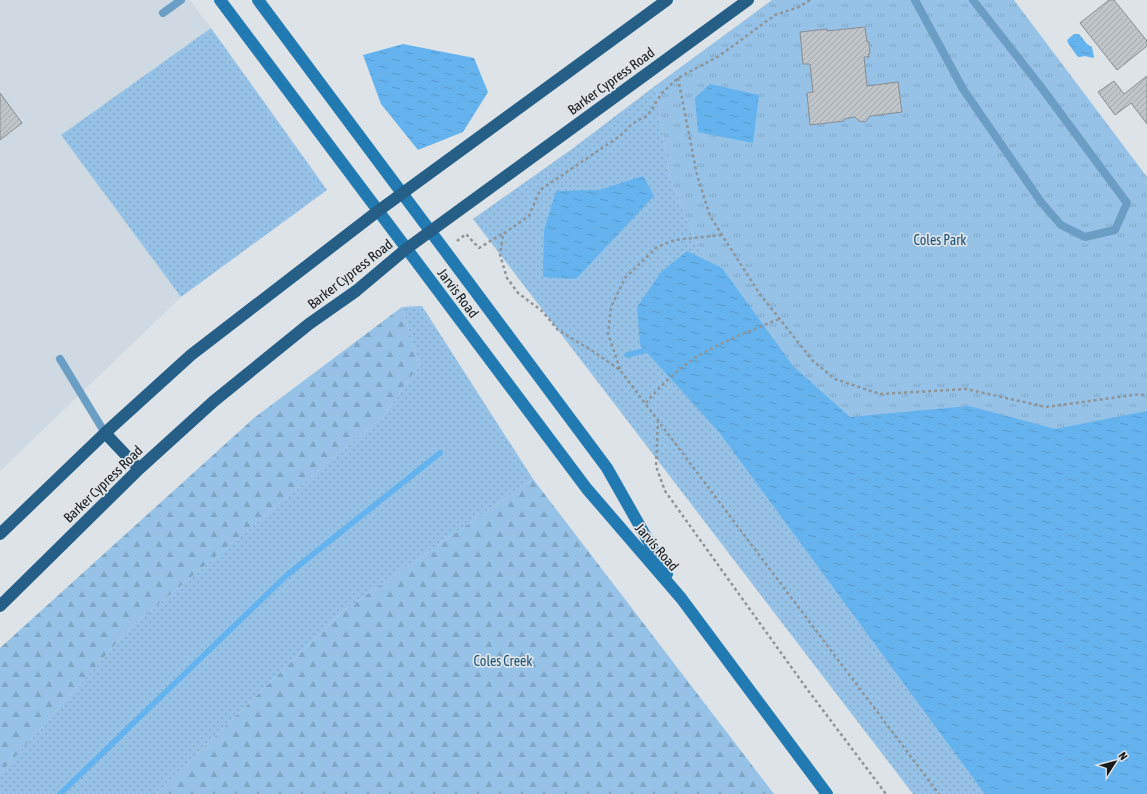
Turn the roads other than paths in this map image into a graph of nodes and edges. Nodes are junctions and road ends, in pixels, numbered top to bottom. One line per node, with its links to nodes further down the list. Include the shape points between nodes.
1 (181, 0): 8 (lane)
2 (220, 0): 10 (street, Jarvis Road)
3 (258, 0): 9 (street, Jarvis Road)
4 (667, 0): 9 (main road)
5 (748, 0): 11 (main road, Barker Cypress Road)
6 (915, 0): 7 (lane, via 963,89 1061,225 1085,237 1115,230 1127,203)
7 (973, 0)
8 (163, 13)
9 (403, 193): 10 (main road); 11 (street, Jarvis Road)
10 (378, 211): 12 (street, Jarvis Road); 14 (main road, via 191,355)
11 (431, 231): 12 (main road, Barker Cypress Road); 17 (street, Jarvis Road, via 607,468)
12 (406, 249): 15 (main road, Barker Cypress Road, via 214,401); 17 (street, Jarvis Road, via 587,489)
13 (60, 359): 14 (lane)
14 (105, 433): 15 (main road); 16 (main road)
15 (139, 469): 18 (main road, Barker Cypress Road)
16 (0, 534)
17 (681, 598): 19 (street, Jarvis Road)
18 (0, 606)
19 (827, 794)

